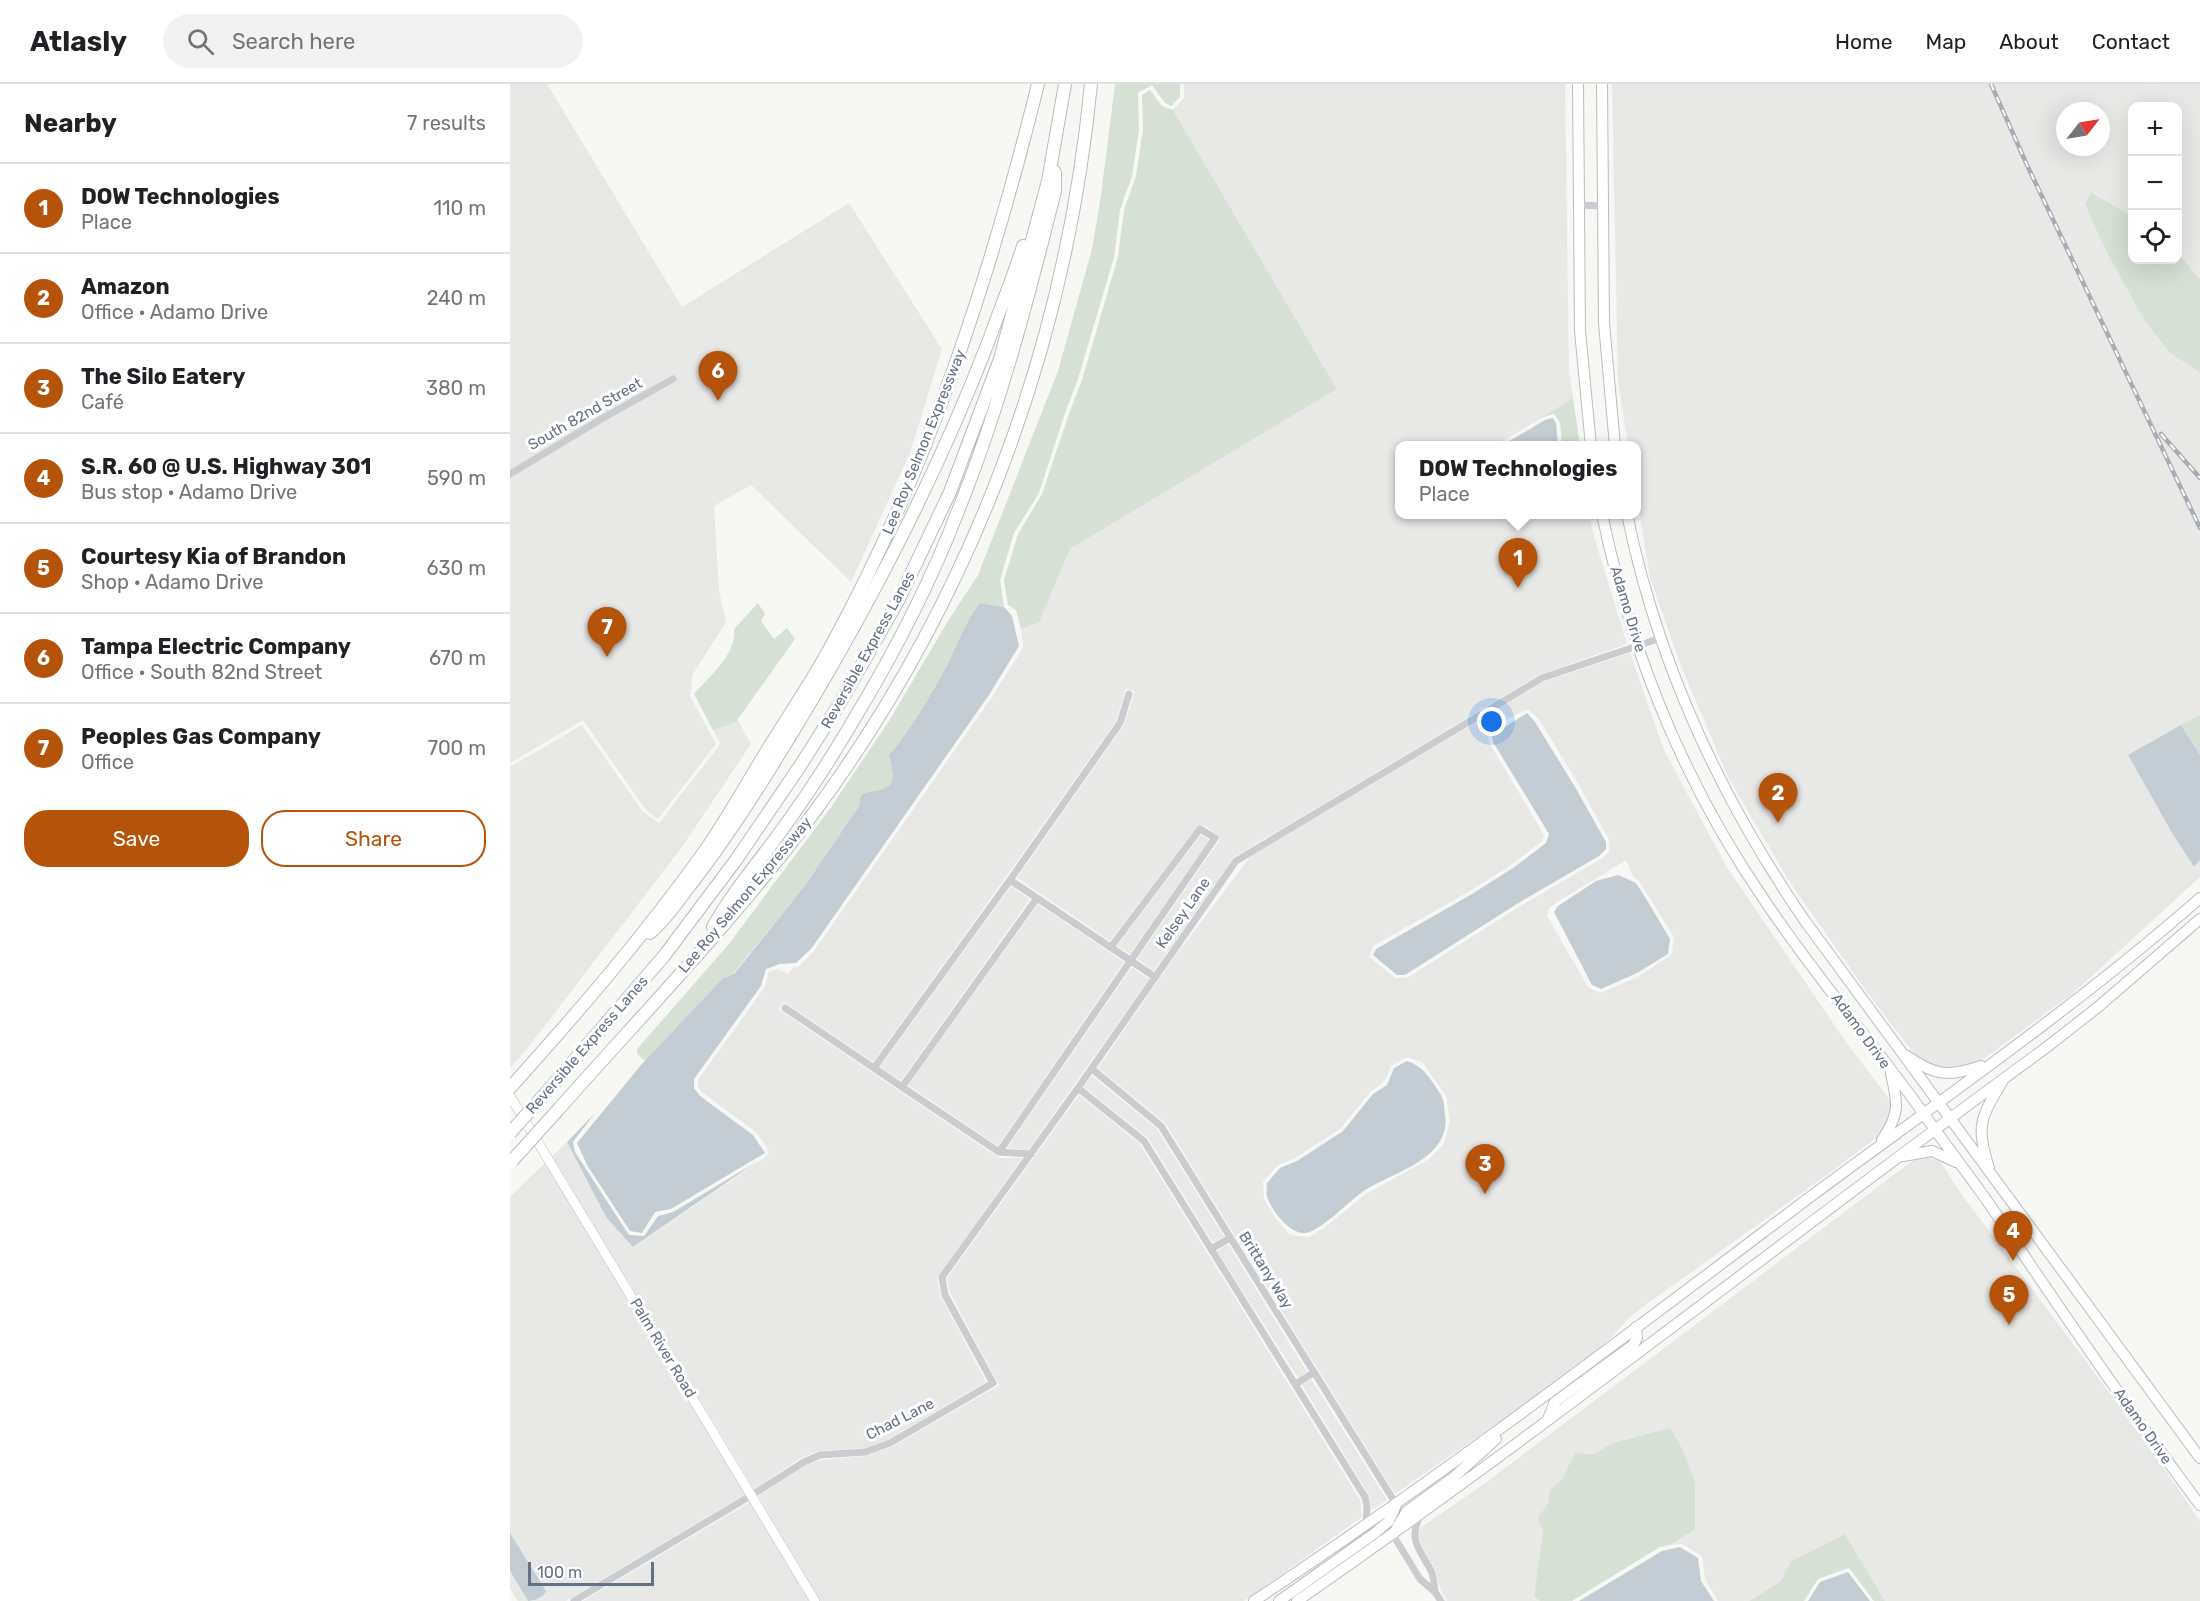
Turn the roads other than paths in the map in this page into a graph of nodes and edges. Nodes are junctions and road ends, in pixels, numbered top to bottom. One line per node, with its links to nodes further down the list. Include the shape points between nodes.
1 (1038, 84): 25 (highway, Lee Roy Selmon Expressway, via 994,250 962,349 874,562 831,647 706,849)
2 (1065, 84): 6 (highway, Reversible Express Lanes)
3 (1091, 84): 23 (highway, Lee Roy Selmon Expressway, via 1080,180 1052,316 1015,433 968,549 921,645 869,733 774,865)
4 (1578, 84): 8 (main road)
5 (1602, 84): 9 (main road)
6 (1056, 141): 7 (highway, Reversible Express Lanes); 23 (highway, via 1055,191 1026,305 958,512 899,639 853,721 789,820 717,920)
7 (1048, 181): 25 (highway, via 1038,193 1020,255 970,391 866,606 747,805 661,924); 43 (highway, Reversible Express Lanes, bridge, via 1000,359 979,419 934,528 880,634 800,766 736,860 664,956)
8 (1579, 205): 9 (street); 11 (main road, via 1580,331)
9 (1603, 206): 12 (main road, via 1604,323)
10 (673, 379): 13 (street, South 82nd Street)
11 (1591, 441)
12 (1615, 441)
13 (510, 474)
14 (1603, 519): 17 (main road, Adamo Drive)
15 (1628, 519): 16 (main road, Adamo Drive)
16 (1661, 638): 17 (street, Kelsey Lane); 29 (main road, Adamo Drive, via 1710,757 1758,848 1805,921)
17 (1638, 645): 27 (street, Kelsey Lane, via 1542,678 1236,861); 33 (main road, Adamo Drive, via 1689,773 1731,849 1790,938)
18 (1129, 694): 19 (street, via 1120,723)
19 (1010, 880): 20 (street); 31 (street)
20 (1037, 898): 24 (street); 35 (street)
21 (2200, 898): 30 (main road)
22 (2200, 919): 34 (main road, via 2098,1007)
23 (706, 943): 48 (highway, Lee Roy Selmon Expressway, bridge)
24 (1111, 947): 26 (street); 26 (street, via 1200,829 1215,838)
25 (631, 950): 36 (highway, Lee Roy Selmon Expressway)
26 (1131, 961): 27 (street); 45 (street)
27 (1155, 977): 32 (street, Kelsey Lane)
28 (785, 1008): 31 (street)
29 (1899, 1050): 30 (main road, via 1938,1074 1961,1073); 39 (main road, Adamo Drive)
30 (1993, 1062): 39 (main road)
31 (874, 1068): 35 (street)
32 (1092, 1069): 37 (street, Kelsey Lane); 51 (street, Brittany Way, via 1161,1126)
33 (1890, 1071): 40 (main road, Adamo Drive); 44 (main road, via 1896,1114)
34 (2006, 1077): 41 (main road); 50 (main road, via 1986,1108 1980,1127)
35 (902, 1087): 45 (street)
36 (510, 1088)
37 (1078, 1088): 46 (street, Kelsey Lane); 52 (street, via 1144,1141)
38 (510, 1096): 60 (street, Palm River Road)
39 (1938, 1102): 40 (main road); 41 (main road, Adamo Drive)
40 (1923, 1113): 42 (main road, Adamo Drive); 44 (main road)
41 (1949, 1118): 42 (main road); 50 (main road, Adamo Drive)
42 (1935, 1129): 47 (main road); 49 (main road, Adamo Drive)
43 (510, 1133)
44 (1875, 1149): 53 (main road)
45 (999, 1152): 46 (street)
46 (1031, 1154): 55 (street, Kelsey Lane, via 942,1277 945,1295)
47 (1897, 1158): 49 (main road, via 1932,1151); 57 (main road)
48 (511, 1162)
49 (1959, 1164): 62 (main road, Adamo Drive)
50 (1992, 1177): 59 (main road, Adamo Drive)
51 (1230, 1238): 52 (street); 54 (street, Brittany Way)
52 (1211, 1250): 56 (street)
53 (1636, 1328): 57 (main road, via 1633,1345 1555,1402); 58 (main road)
54 (1313, 1373): 56 (street); 61 (street, Brittany Way)
55 (993, 1383): 60 (street, Chad Lane, via 890,1443 865,1452 812,1458)
56 (1296, 1384): 64 (street, via 1365,1497)
57 (1547, 1420): 63 (main road)
58 (1509, 1422): 61 (main road); 65 (main road, via 1454,1477 1407,1511)
59 (2200, 1458)
60 (752, 1495): 68 (street, Chad Lane); 69 (street, Palm River Road)
61 (1396, 1504): 64 (main road); 72 (main road, via 1389,1521 1375,1533)
62 (2200, 1506)
63 (1421, 1514): 65 (main road); 67 (street, via 1414,1536 1432,1574)
64 (1366, 1525): 66 (main road)
65 (1393, 1535): 67 (street, via 1420,1579); 73 (main road)
66 (1282, 1582): 70 (main road); 71 (main road)
67 (1435, 1592): 74 (street)
68 (574, 1601)
69 (814, 1601)
70 (1254, 1601)
71 (1259, 1601)
72 (1279, 1601)
73 (1297, 1601)
74 (1441, 1601)

